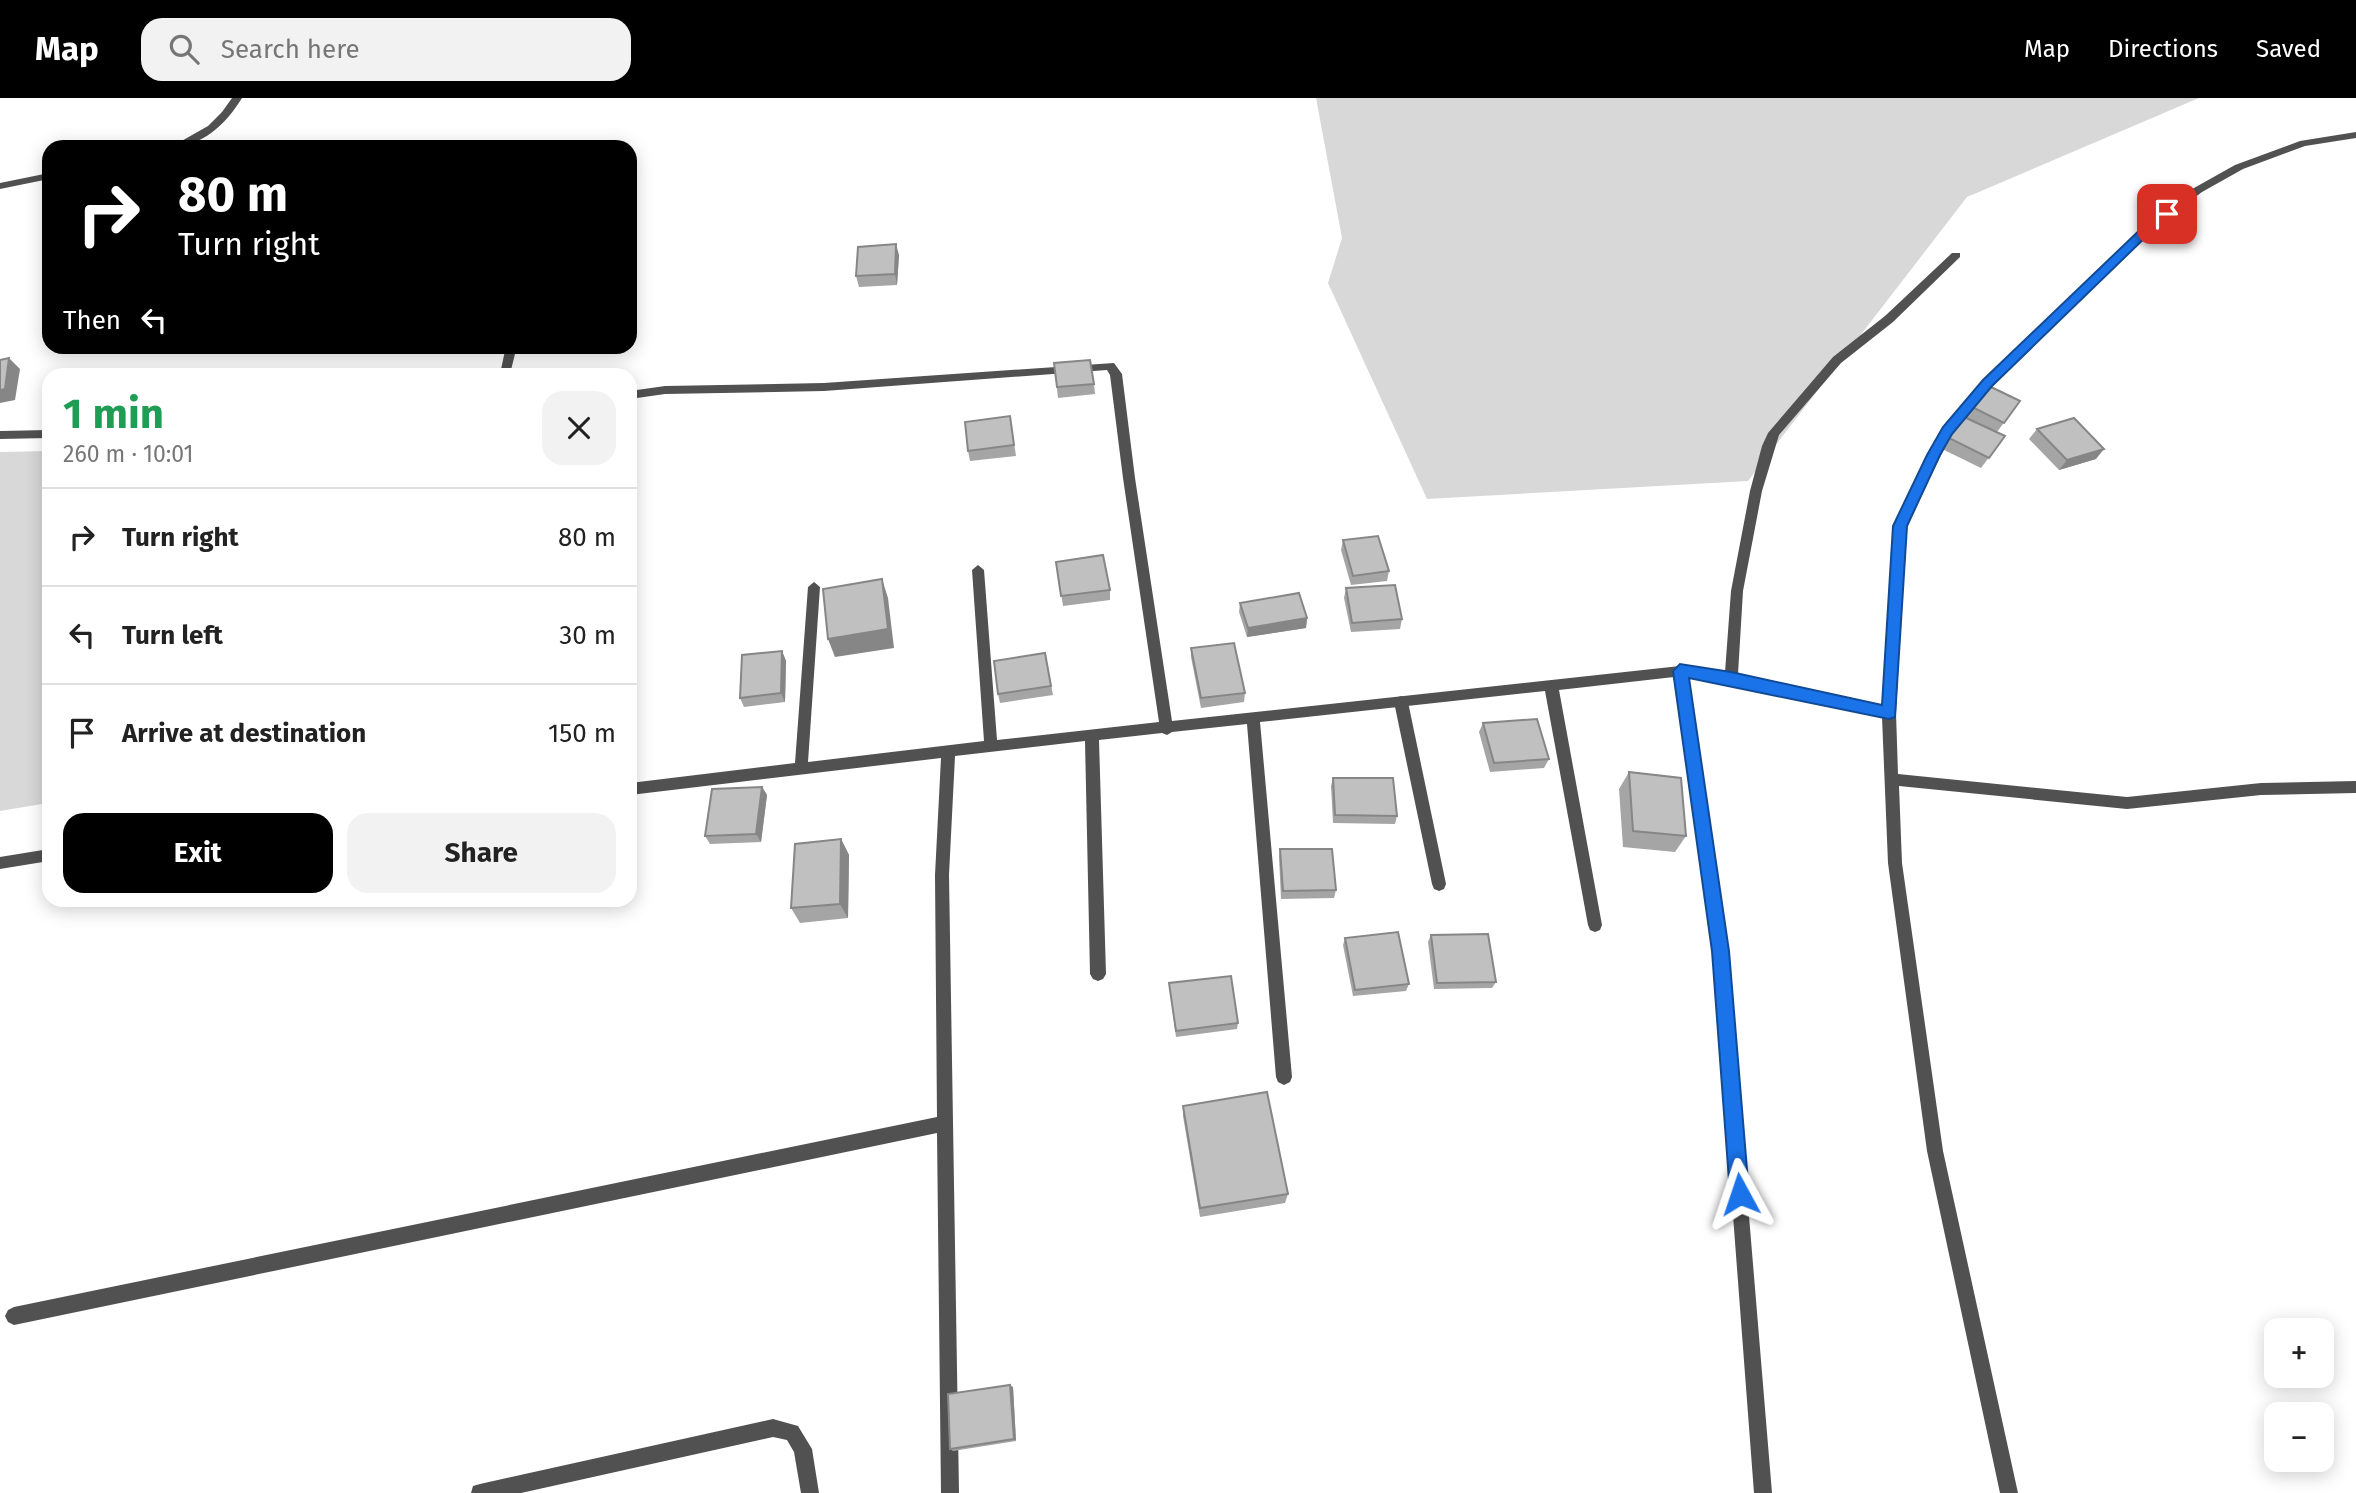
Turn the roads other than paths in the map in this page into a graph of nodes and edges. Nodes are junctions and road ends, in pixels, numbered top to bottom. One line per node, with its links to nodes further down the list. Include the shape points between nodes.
1 (237, 98): 3 (street, via 209,130)
2 (2356, 135): 16 (street, via 2274,153 2198,190 2151,225 2085,288 1987,383 1947,430 1900,526)
3 (190, 140)
4 (42, 177): 5 (street)
5 (0, 186)
6 (1956, 255): 13 (street, via 1889,319 1837,360 1774,433 1756,491 1737,591)
7 (637, 395): 18 (street, via 665,390 824,387 1110,366 1116,374)
8 (42, 434): 9 (street)
9 (0, 435)
10 (978, 570): 20 (street)
11 (814, 587): 22 (street)
12 (1680, 671): 13 (street); 14 (street); 37 (street, via 1720,951)
13 (1731, 678): 16 (street)
14 (1551, 685): 15 (street); 29 (street)
15 (1401, 702): 17 (street); 28 (street)
16 (1889, 713): 23 (street)
17 (1253, 719): 18 (street); 31 (street)
18 (1167, 729): 19 (street)
19 (1092, 736): 20 (street); 30 (street)
20 (991, 746): 21 (street)
21 (948, 752): 22 (street); 32 (street, via 942,875)
22 (801, 770): 24 (street)
23 (1892, 779): 25 (street, via 2127,803 2261,789); 38 (street, via 1895,863 1935,1151)
24 (637, 788)
25 (2356, 788)
26 (42, 856): 27 (street)
27 (0, 863)
28 (1439, 884)
29 (1595, 925)
30 (1098, 974)
31 (1284, 1077)
32 (946, 1123): 33 (street); 36 (street)
33 (14, 1316)
34 (480, 1493): 35 (street, via 774,1429 792,1432 803,1449)
35 (810, 1493)
36 (950, 1493)
37 (1763, 1493)
38 (2009, 1493)

